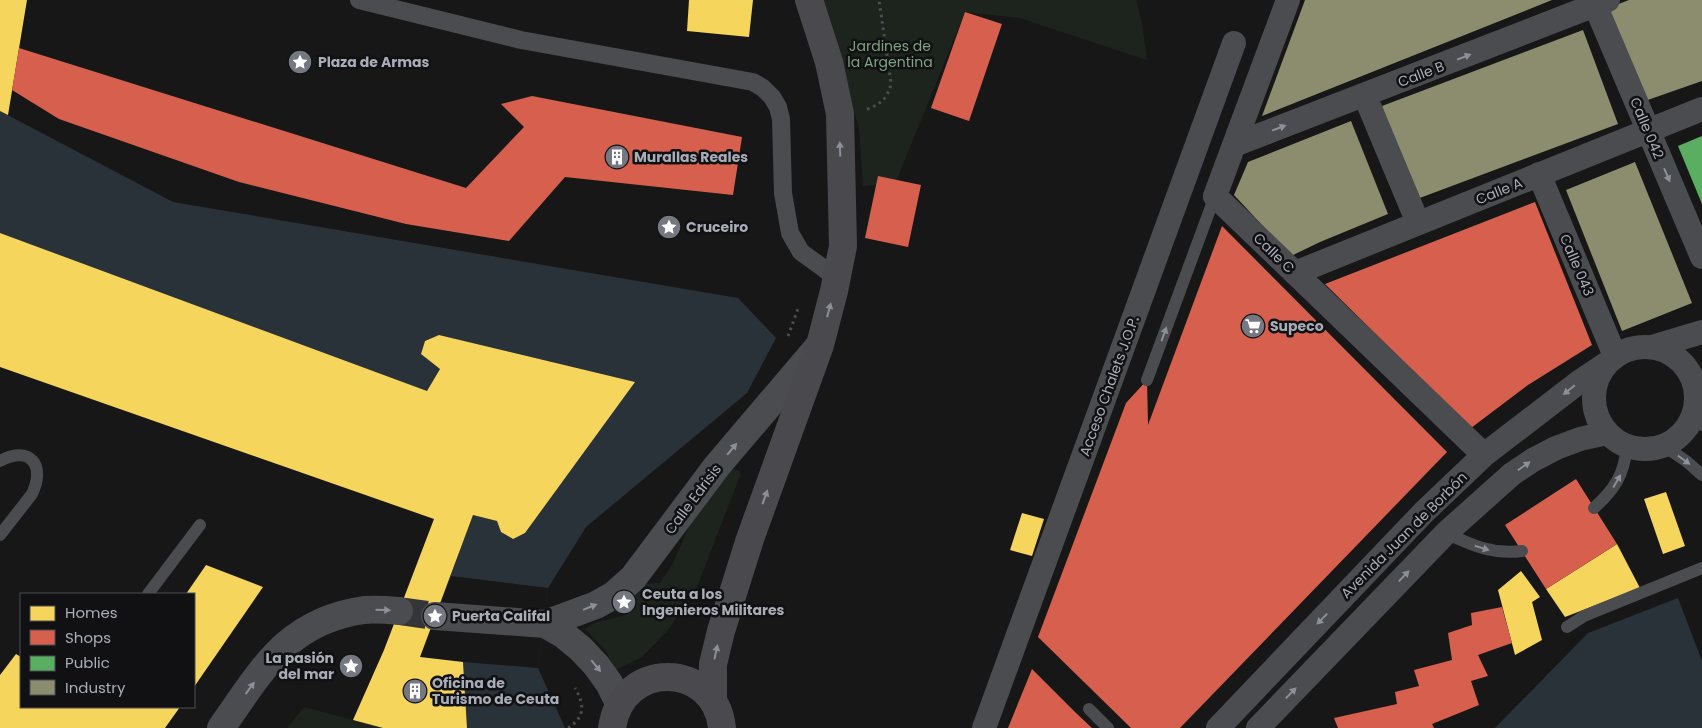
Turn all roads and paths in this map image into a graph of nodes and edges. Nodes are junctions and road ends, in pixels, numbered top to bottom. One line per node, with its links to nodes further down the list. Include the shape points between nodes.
1 (359, 0): 17 (street, via 521,40 753,82 772,97 781,119 783,193 790,233 800,252)
2 (809, 0): 9 (main road, via 829,62)
3 (879, 0): 9 (path, via 890,91 873,108)
4 (1288, 0): 11 (street)
5 (1599, 2): 7 (street, Calle B, one-way to 5); 10 (street, Calle 042)
6 (1234, 43): 50 (street, Acceso Chalets J.O.P.)
7 (1365, 96): 11 (street, Calle B, one-way to 7); 14 (street)
8 (1702, 109): 10 (street, Calle A)
9 (840, 114): 17 (main road, one-way to 9, via 843,246)
10 (1648, 130): 12 (street, Calle A); 15 (street, Calle 042, one-way to 15)
11 (1234, 146): 13 (street)
12 (1539, 174): 14 (street, Calle A); 23 (street, Calle 043)
13 (1215, 196): 16 (street, Calle C); 24 (lane, one-way to 13)
14 (1418, 224): 16 (street, Calle A)
15 (1702, 257)
16 (1295, 273): 29 (street, Calle C)
17 (837, 278): 21 (main road, one-way to 17)
18 (800, 301): 20 (path)
19 (1702, 332): 22 (street)
20 (785, 343)
21 (820, 345): 41 (street, Calle Edrisis, one-way to 21, via 596,605 614,595 632,578 717,466); 44 (main road, one-way to 21, via 714,664 721,630)
22 (1652, 347): 23 (street, via 1626,350); 25 (street, via 1683,362 1695,383)
23 (1612, 359): 26 (street, via 1600,375 1595,389 1594,405); 29 (street, Avenida Juan de Borbón, one-way to 29)
24 (1147, 380)
25 (1699, 405): 28 (street, via 1685,431)
26 (1607, 433): 27 (street); 34 (street, Avenida Juan de Borbón, one-way to 26, via 1512,474 1533,460 1580,439)
27 (1627, 446): 28 (street, via 1640,449); 32 (lane, one-way to 27, via 1621,476)
28 (1664, 446): 31 (lane, one-way to 31)
29 (1484, 455): 52 (street, Avenida Juan de Borbón, one-way to 52, via 1424,512)
30 (0, 460): 35 (lane, via 16,454 24,455 36,464 37,472 32,494)
31 (1702, 475)
32 (1594, 508)
33 (200, 525): 38 (lane)
34 (1446, 533): 36 (lane, one-way to 36, via 1496,552); 53 (street, Avenida Juan de Borbón, one-way to 34)
35 (0, 535)
36 (1522, 551)
37 (1702, 568): 42 (lane, via 1584,616)
38 (149, 593)
39 (399, 611): 47 (street, one-way to 39, via 277,653 303,631 333,617 366,610)
40 (435, 616): 41 (street, Calle Edrisis)
41 (545, 624): 46 (street, Calle Edrisis, one-way to 46, via 564,635 596,665 608,683)
42 (1567, 627)
43 (574, 687): 48 (path, via 582,707 578,720)
44 (712, 700): 46 (main road, via 704,690 679,678 652,679 628,692); 49 (main road, via 719,712)
45 (1089, 709): 51 (lane)
46 (615, 715)
47 (221, 728)
48 (568, 728)
49 (722, 728)
50 (984, 728)
51 (1108, 728)
52 (1218, 728)
53 (1258, 728)

